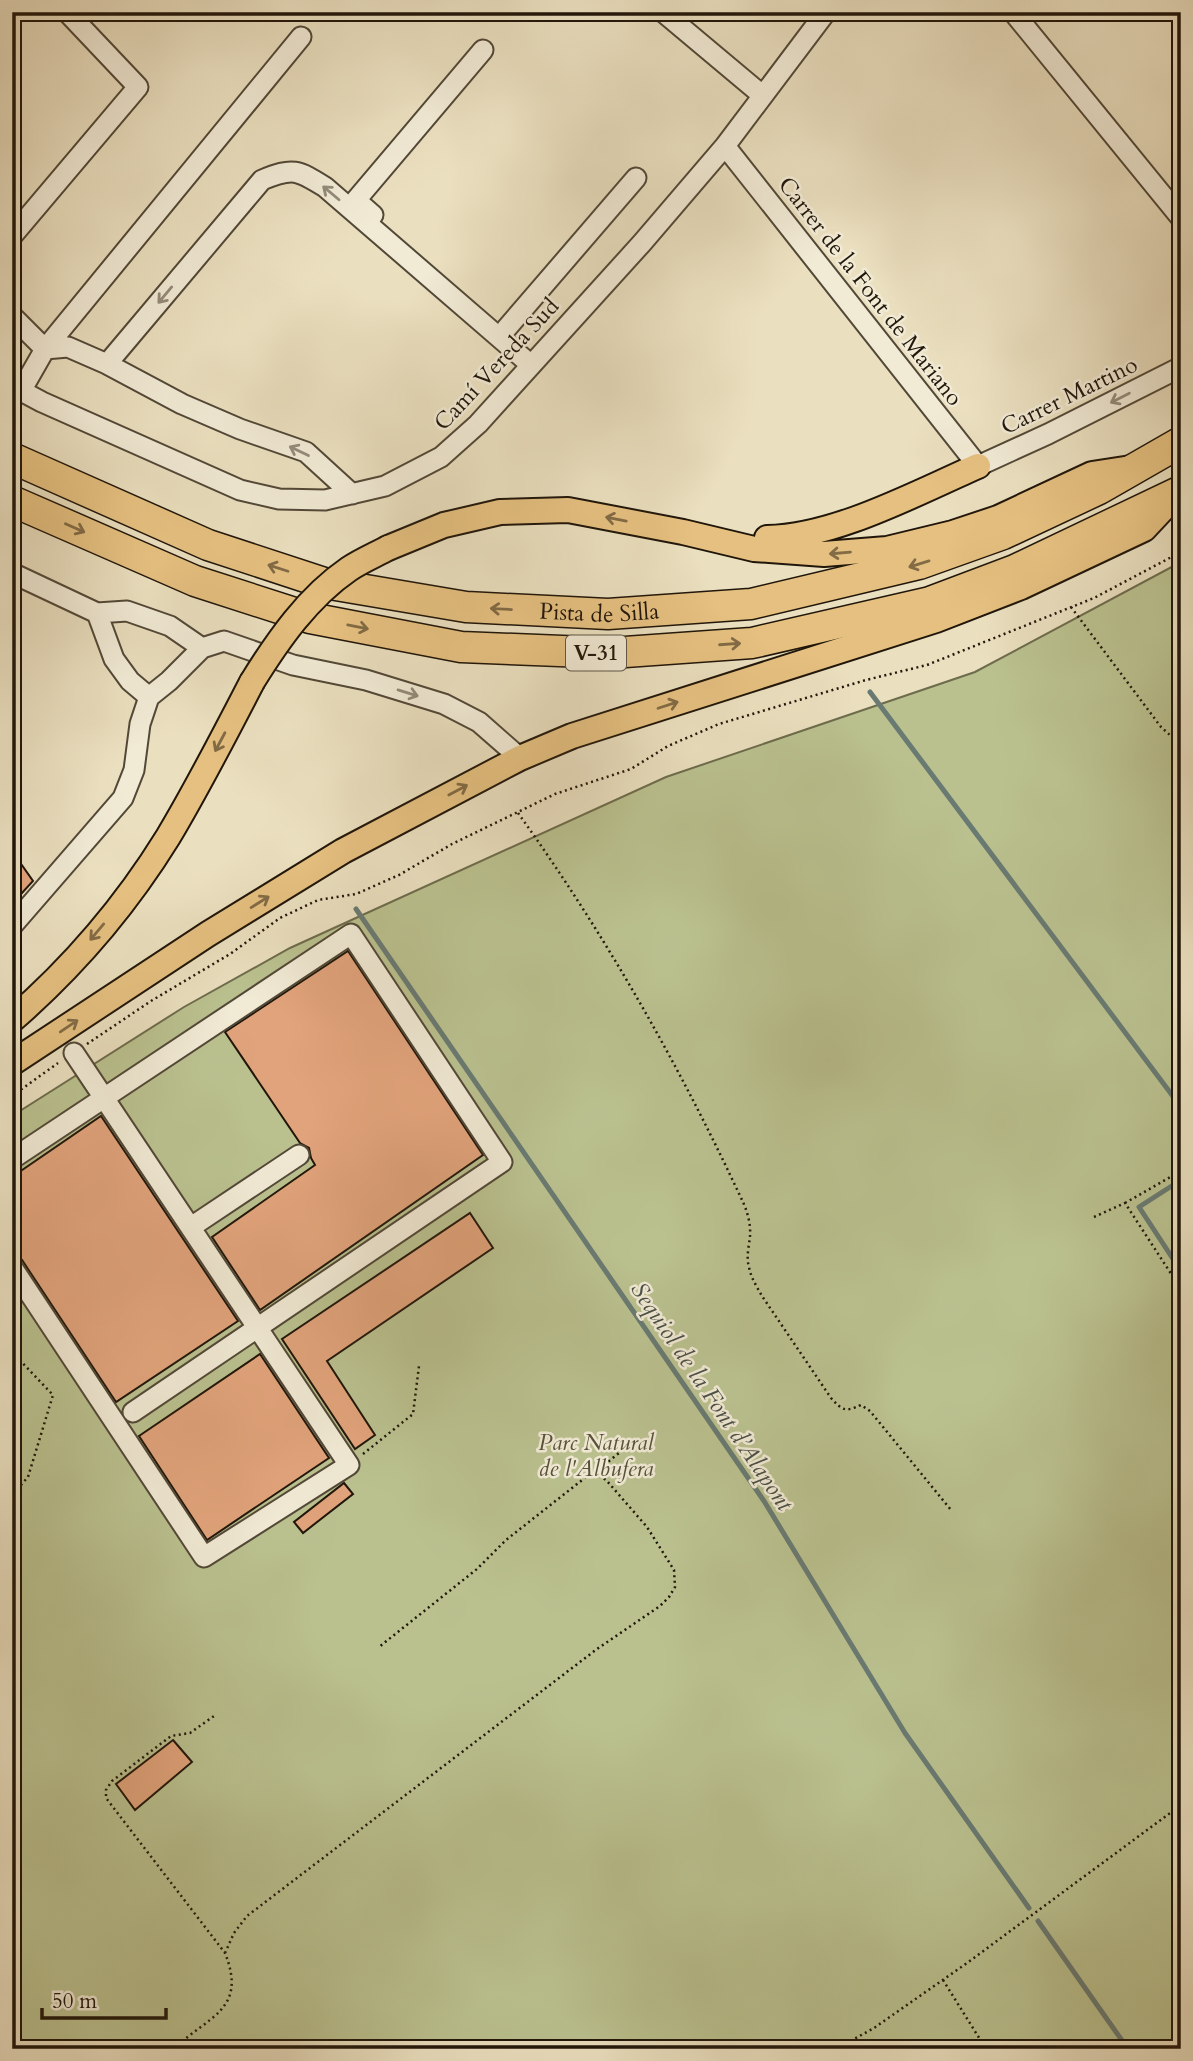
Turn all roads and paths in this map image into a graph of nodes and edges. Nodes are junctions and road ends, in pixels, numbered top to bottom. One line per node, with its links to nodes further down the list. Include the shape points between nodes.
1 (67, 12): 11 (street, via 138,87)
2 (663, 12): 7 (street)
3 (826, 12): 7 (street, Camí Vereda Sud)
4 (1013, 12): 10 (street)
5 (301, 37): 14 (street)
6 (483, 50): 13 (street, via 356,200)
7 (762, 95): 8 (street, Camí Vereda Sud)
8 (725, 146): 15 (street, Camí Vereda Sud); 21 (street, Carrer de la Font de Mariano)
9 (636, 178): 13 (street)
10 (1181, 218)
11 (12, 236)
12 (12, 316): 14 (street)
13 (506, 329): 15 (street)
14 (45, 349): 16 (street, via 68,346); 18 (street)
15 (534, 362): 16 (street, one-way to 16, via 325,187 301,172 281,172 262,180); 24 (street, Camí Vereda Sud, via 441,457 385,486)
16 (107, 364): 24 (street, one-way to 16, via 306,452 182,404)
17 (1181, 367): 21 (street, Carrer Martino, one-way to 21)
18 (17, 389): 24 (street, Camí Vereda Sud, via 240,490 279,499 325,500)
19 (1181, 442): 22 (highway, Pista de Silla / V-31)
20 (12, 458): 22 (highway, Pista de Silla / V-31, one-way to 20, via 1003,534 919,564 751,604 608,614 466,607 324,583 208,545)
21 (978, 466): 26 (main road, via 859,517 802,535 740,537)
22 (1138, 467): 26 (main road, one-way to 26, via 1092,474 998,518 887,549 824,554 754,549)
23 (1179, 492): 25 (highway, Pista de Silla / V-31, one-way to 23, via 195,581 310,618 461,646 611,653 751,643 930,602 1015,570); 34 (main road, one-way to 23, via 572,736 936,620 1021,587 1144,529)
24 (352, 494)
25 (12, 501)
26 (683, 532): 37 (main road, one-way to 37, bridge, via 568,510 500,512 444,525 349,569 280,637 167,839 131,892 81,952)
27 (1181, 552): 29 (path)
28 (12, 573): 30 (street)
29 (1071, 607): 33 (path, via 1161,727); 35 (path, via 927,665 719,724 668,746 631,769 555,794)
30 (97, 613): 31 (street, via 127,611 170,626); 32 (street, via 114,659)
31 (202, 648): 32 (street); 34 (street, one-way to 34, via 224,640 293,665 366,680 444,704 480,722)
32 (149, 696): 36 (street, via 124,798)
33 (1181, 740)
34 (520, 758): 39 (main road, one-way to 34, via 343,850)
35 (518, 813): 38 (path, via 388,880 356,894 318,900 280,918); 58 (path, via 670,1055 750,1221 748,1267 762,1296 831,1398 845,1410 861,1405 870,1411)
36 (12, 926)
37 (12, 1020)
38 (74, 1053): 40 (path); 41 (street)
39 (12, 1063)
40 (12, 1096)
41 (104, 1098): 43 (street); 47 (street); 50 (street, via 351,933 502,1162)
42 (299, 1156): 47 (street)
43 (12, 1159)
44 (1181, 1171): 45 (path)
45 (1125, 1203): 46 (path); 49 (path)
46 (1094, 1217)
47 (191, 1227): 50 (street)
48 (12, 1267): 55 (street, via 204,1556)
49 (1181, 1289)
50 (257, 1327): 53 (street); 55 (street)
51 (12, 1352): 57 (path, via 53,1395 28,1478)
52 (419, 1366): 55 (path, via 413,1414)
53 (132, 1412)
54 (624, 1449): 56 (path, via 604,1465)
55 (349, 1465)
56 (600, 1475): 59 (path, via 586,1477); 62 (path, via 647,1527 674,1570 675,1587 669,1597 262,1904 239,1926)
57 (12, 1495)
58 (951, 1510)
59 (379, 1647)
60 (214, 1716): 62 (path, via 190,1733 171,1736 112,1781 106,1798)
61 (1181, 1805): 63 (path)
62 (225, 1953): 64 (path, via 233,1982 226,2003 220,2013)
63 (943, 1980): 65 (path); 66 (path)
64 (174, 2049)
65 (836, 2049)
66 (986, 2049)

